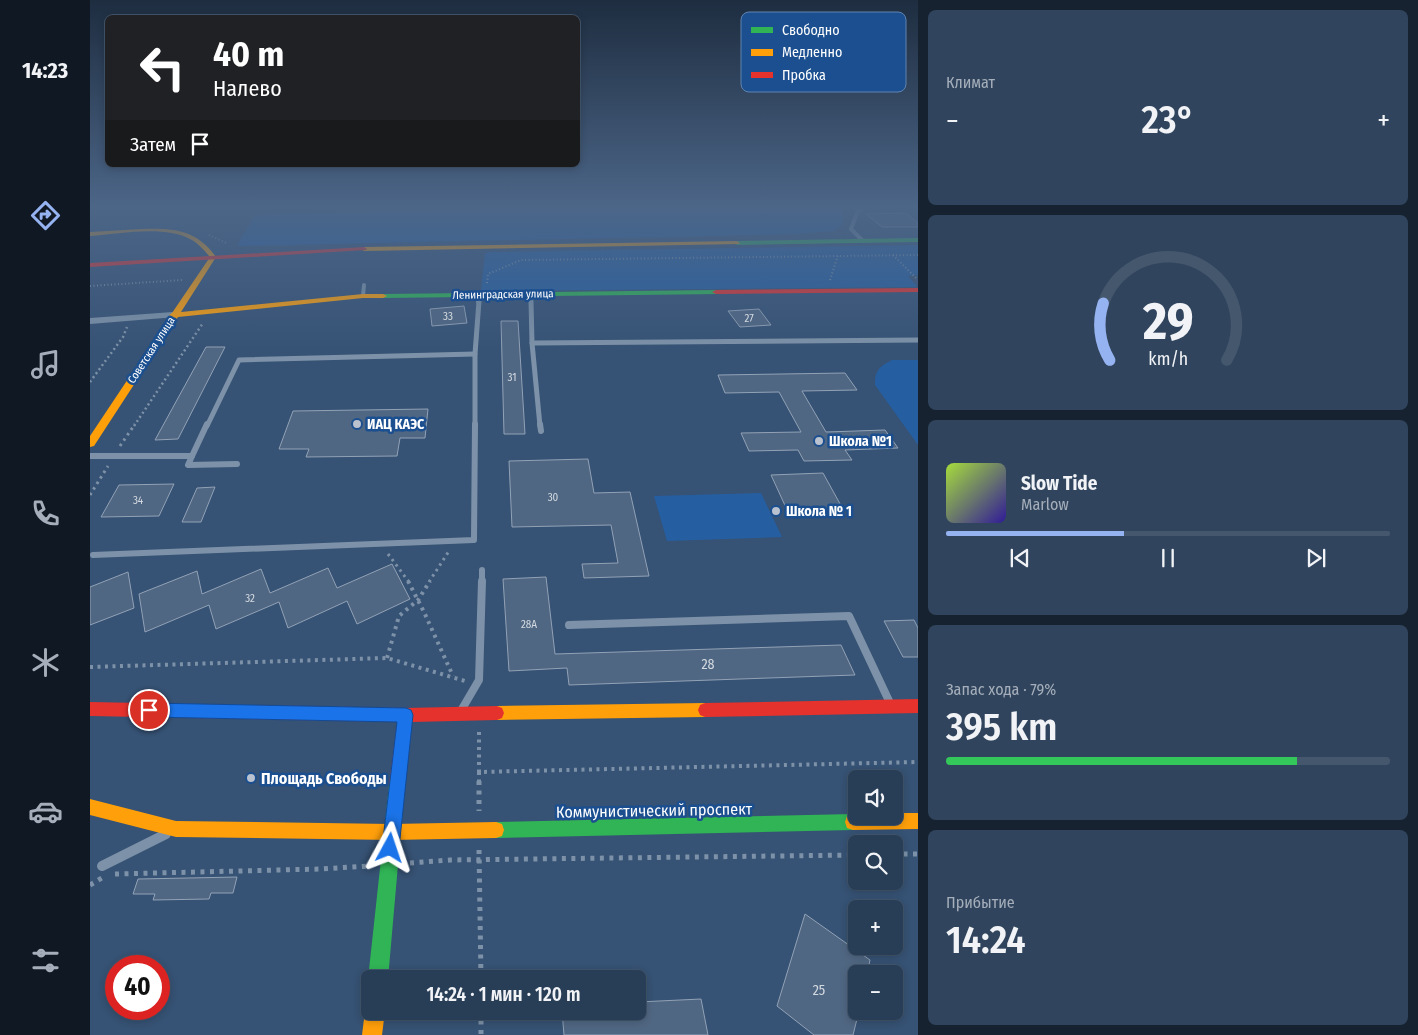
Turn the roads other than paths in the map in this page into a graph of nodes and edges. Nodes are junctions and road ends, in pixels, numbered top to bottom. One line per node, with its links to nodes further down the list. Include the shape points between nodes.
1 (210, 253): 3 (main road)
2 (274, 253): 3 (main road)
3 (213, 257): 4 (main road); 8 (main road, Советская улица)
4 (90, 265)
5 (918, 290): 7 (main road, Ленинградская улица)
6 (482, 294): 7 (main road, Ленинградская улица); 8 (main road, Ленинградская улица, via 363,290); 12 (lane)
7 (530, 294): 11 (lane)
8 (173, 315): 9 (street, Ленинградская улица); 14 (main road, Советская улица)
9 (90, 321)
10 (918, 340): 11 (lane)
11 (532, 343): 13 (lane)
12 (475, 354): 16 (lane, via 239,360); 18 (lane, via 474,540)
13 (541, 431)
14 (90, 444)
15 (90, 456): 16 (lane)
16 (192, 456): 17 (lane, via 188,465)
17 (237, 464)
18 (93, 554)
19 (482, 570): 24 (lane, via 479,680)
20 (569, 624): 21 (lane, via 849,616)
21 (892, 706): 22 (main road); 24 (main road)
22 (918, 706)
23 (90, 709): 25 (main road)
24 (459, 714): 25 (main road)
25 (406, 715): 29 (main road)
26 (90, 808): 28 (main road, Коммунистический проспект)
27 (918, 821): 29 (main road, Коммунистический проспект)
28 (176, 829): 29 (main road, Коммунистический проспект); 30 (lane)
29 (392, 832): 31 (main road)
30 (102, 866)
31 (379, 970)
32 (374, 1020): 33 (main road)
33 (372, 1035)

